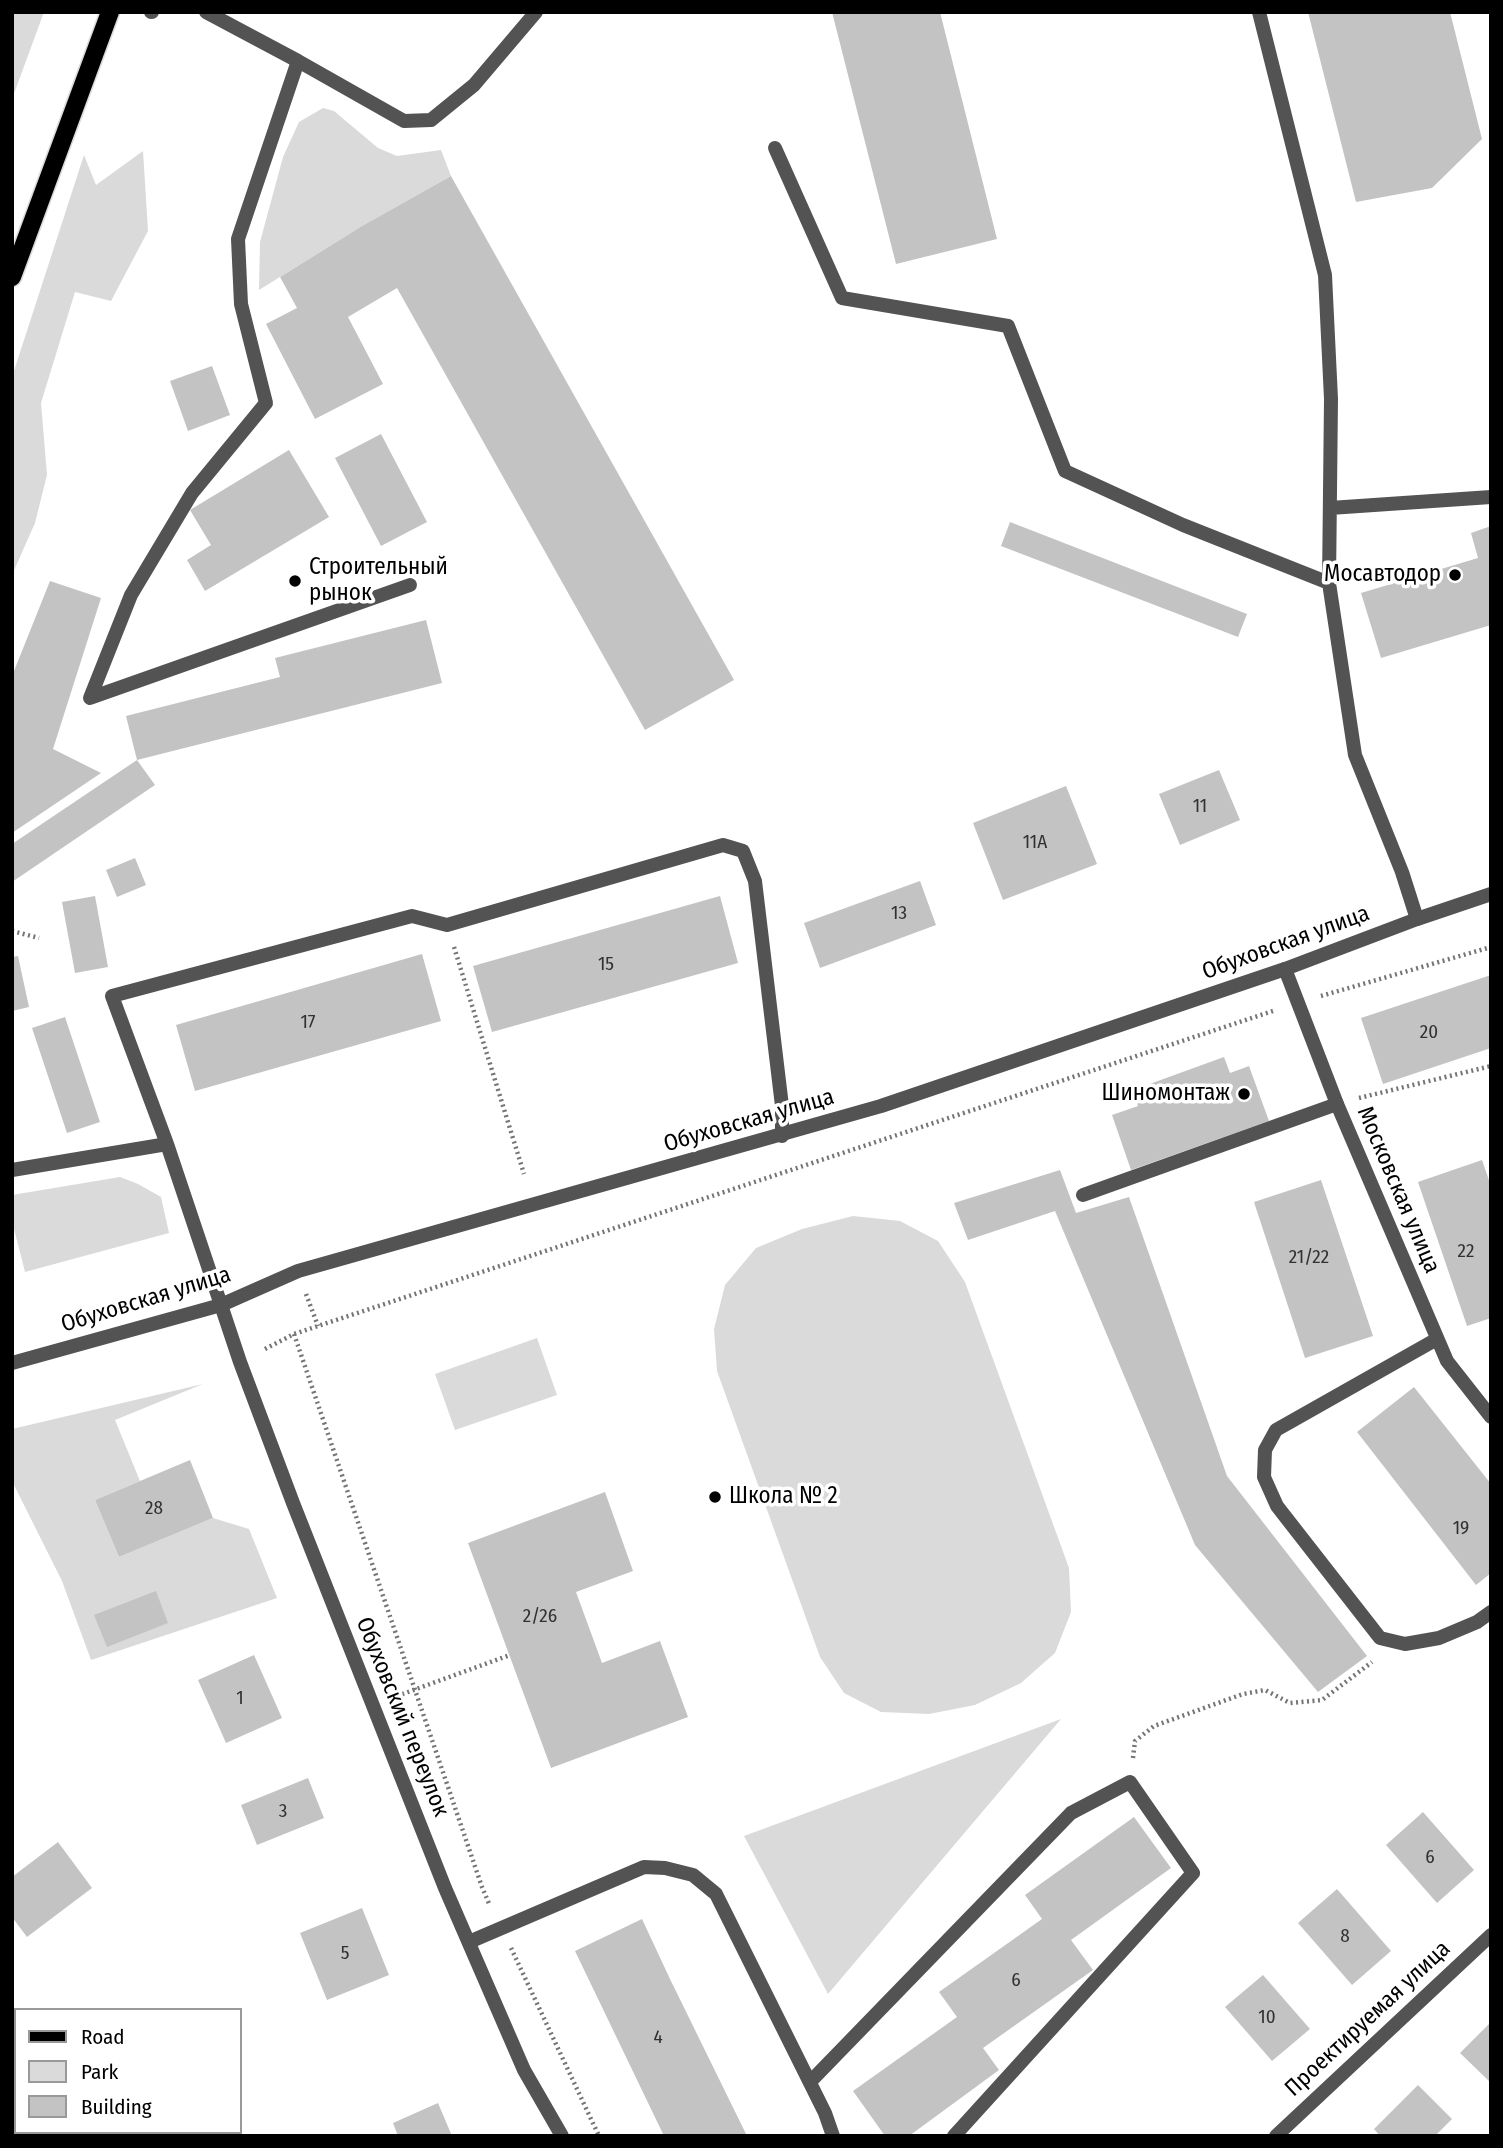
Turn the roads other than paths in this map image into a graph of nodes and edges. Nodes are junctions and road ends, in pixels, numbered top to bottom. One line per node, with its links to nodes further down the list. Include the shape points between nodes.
1 (110, 12): 7 (main road)
2 (206, 12): 5 (street)
3 (536, 12): 5 (street, via 474,85 431,120 404,121)
4 (1258, 12): 9 (street, via 1325,275)
5 (298, 61): 11 (street, via 238,239 241,304 266,403 191,493 131,595 90,698)
6 (775, 148): 10 (street, via 842,298 1008,326 1065,471 1183,525)
7 (12, 277)
8 (1491, 497): 9 (street)
9 (1330, 508): 10 (street)
10 (1329, 583): 13 (street, via 1354,755)
11 (410, 585)
12 (1491, 894): 13 (street, Обуховская улица)
13 (1417, 919): 14 (street, Обуховская улица)
14 (1285, 969): 15 (street, Московская улица); 16 (street, Обуховская улица)
15 (1337, 1104): 19 (street); 21 (street, Московская улица)
16 (782, 1136): 17 (street, Обуховский переулок, via 755,881 743,851 723,845 447,925 412,916 112,996); 20 (street, Обуховская улица, via 298,1271)
17 (167, 1144): 18 (street); 20 (street, Обуховский переулок)
18 (12, 1170)
19 (1083, 1195)
20 (221, 1305): 22 (street, Обуховская улица); 26 (street, Обуховский переулок, via 293,1503)
21 (1437, 1339): 23 (street, Московская улица, via 1447,1361); 24 (street, via 1276,1430 1265,1450 1264,1477 1277,1506 1380,1638 1405,1644 1439,1638)
22 (12, 1363)
23 (1491, 1417)
24 (1491, 1612)
25 (1491, 1936): 31 (street, Проектируемая улица)
26 (469, 1942): 27 (street, via 644,1867 693,1875 716,1894); 28 (street, Обуховский переулок, via 524,2070)
27 (810, 2082): 29 (street); 30 (street, via 1072,1813 1130,1782 1193,1873)
28 (562, 2136)
29 (833, 2136)
30 (954, 2136)
31 (1276, 2136)

